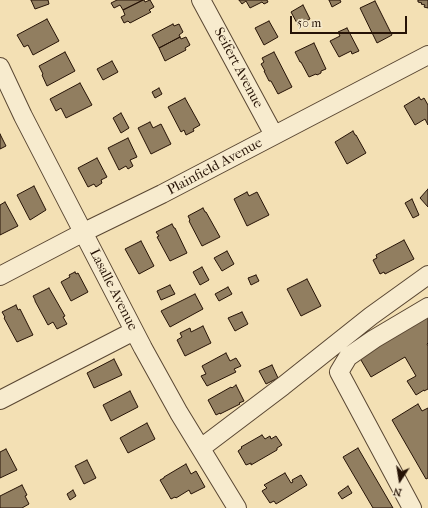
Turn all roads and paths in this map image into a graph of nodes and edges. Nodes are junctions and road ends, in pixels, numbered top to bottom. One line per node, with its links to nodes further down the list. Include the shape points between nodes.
1 (201, 0): 4 (street, Seifert Avenue)
2 (428, 55): 4 (street, Plainfield Avenue)
3 (0, 67): 5 (street, Lasalle Avenue)
4 (274, 135): 5 (street, Plainfield Avenue)
5 (84, 232): 7 (street, Plainfield Avenue); 9 (street, Lasalle Avenue)
6 (428, 275): 11 (street)
7 (0, 276)
8 (428, 307): 13 (street, via 348,357 339,372)
9 (134, 330): 10 (street); 11 (street, Lasalle Avenue)
10 (0, 400)
11 (201, 448): 12 (street, Lasalle Avenue)
12 (237, 508)
13 (412, 508)

